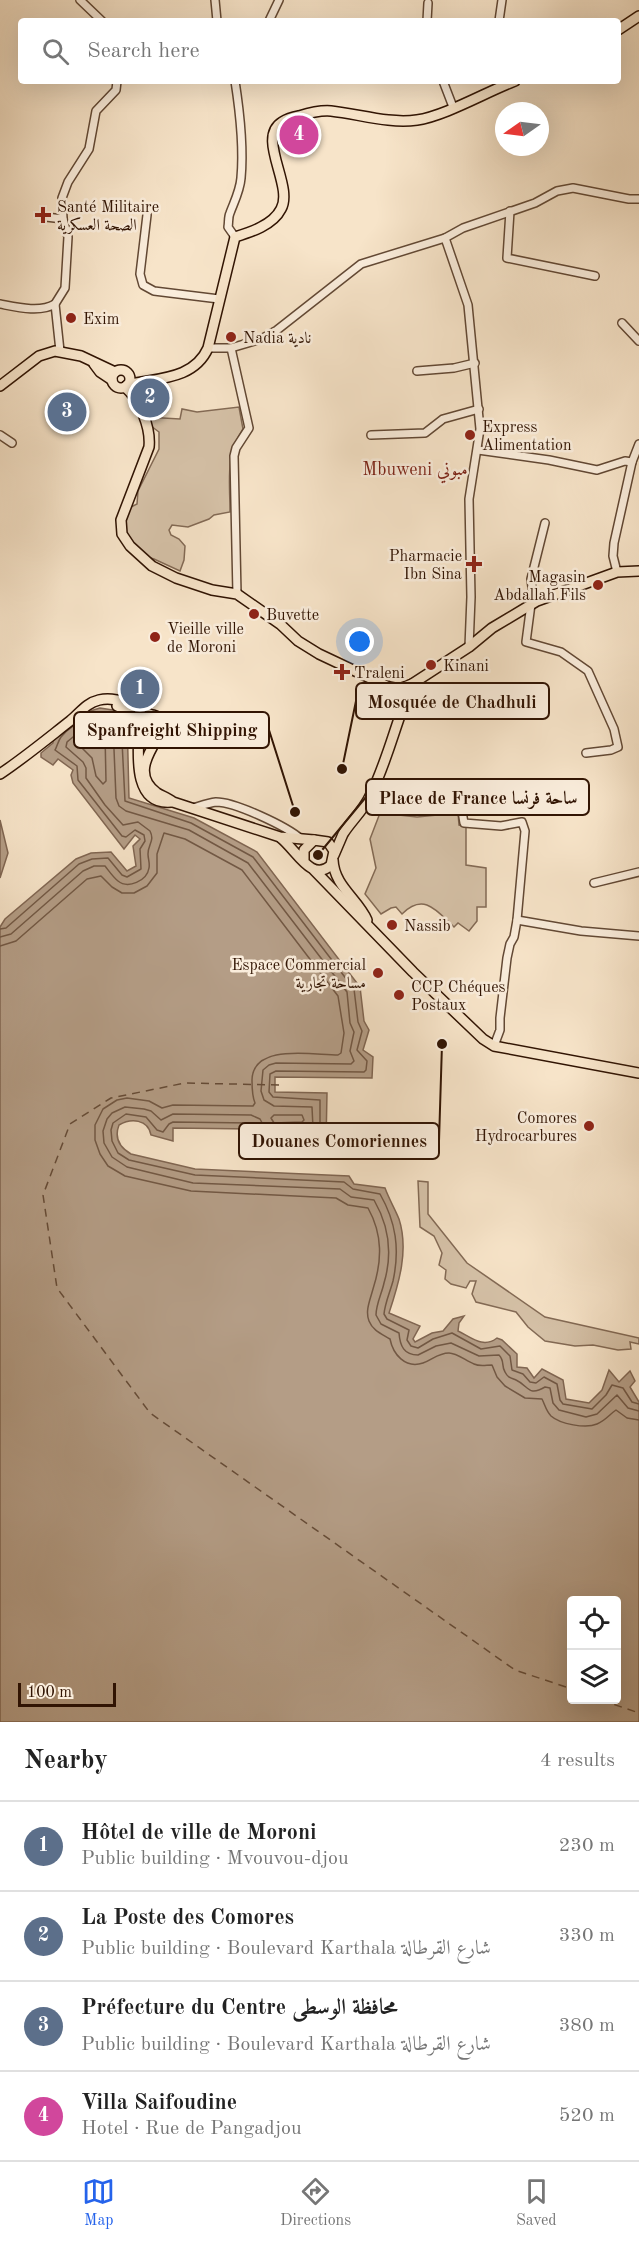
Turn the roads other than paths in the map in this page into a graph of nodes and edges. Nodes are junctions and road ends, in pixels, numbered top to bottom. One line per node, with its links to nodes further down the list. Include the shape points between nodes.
1 (80, 0): 7 (street)
2 (215, 0): 8 (street)
3 (279, 0): 9 (street)
4 (502, 0): 11 (street)
5 (428, 3): 10 (street)
6 (639, 16): 12 (main road)
7 (99, 18)
8 (217, 18)
9 (270, 18)
10 (427, 18)
11 (499, 18)
12 (621, 28)
13 (117, 84): 22 (street, via 116,90 96,111 89,149 62,198)
14 (236, 84): 23 (street, via 241,182 228,227)
15 (444, 84): 17 (street)
16 (497, 84): 17 (main road)
17 (453, 107): 23 (main road, via 416,121 330,111 281,122 273,141 283,184 281,210 270,222)
18 (639, 199): 19 (street, via 573,188)
19 (510, 211): 24 (street); 25 (street, via 507,258)
20 (147, 215): 26 (street, via 140,274 143,285 154,291)
21 (46, 217): 22 (street)
22 (63, 219): 28 (street, via 68,237 65,288)
23 (236, 237): 26 (main road)
24 (445, 238): 32 (street, via 358,265 277,330); 34 (street, via 468,304)
25 (595, 276)
26 (219, 299): 31 (main road)
27 (0, 304): 28 (street, via 37,309)
28 (54, 304): 33 (street)
29 (622, 323): 30 (street)
30 (639, 341)
31 (208, 348): 32 (street); 37 (main road, via 198,363 182,373)
32 (231, 348): 51 (street, via 249,428 234,456)
33 (60, 351): 36 (main road, via 102,364); 38 (main road, via 39,356)
34 (475, 363): 35 (street); 41 (street)
35 (417, 371)
36 (117, 374): 37 (main road); 39 (main road, via 118,388); 39 (main road, via 129,376)
37 (144, 381): 39 (main road); 40 (main road)
38 (0, 386)
39 (126, 386): 40 (main road)
40 (136, 398): 51 (main road, via 149,447 123,510 122,534 142,558 165,573)
41 (478, 409): 43 (street, via 443,419 425,433); 46 (street)
42 (0, 435): 44 (street)
43 (371, 435)
44 (12, 443)
45 (639, 444): 47 (street)
46 (478, 450): 47 (street, via 597,470); 53 (street, via 469,499)
47 (633, 462): 50 (street, via 614,543)
48 (545, 523): 52 (street, via 531,579)
49 (639, 571): 50 (main road)
50 (617, 572): 52 (main road)
51 (237, 594): 55 (main road, via 298,641)
52 (532, 603): 53 (main road); 61 (street, via 526,642 561,652 584,666 614,729 618,747)
53 (469, 647): 54 (main road)
54 (412, 684): 55 (main road); 56 (main road)
55 (395, 688): 56 (main road)
56 (402, 706): 63 (main road)
57 (81, 712): 58 (main road, via 91,703 111,699); 59 (main road, via 103,704 122,707 134,714); 62 (main road)
58 (151, 715): 59 (main road, via 141,719); 60 (main road, via 164,724)
59 (139, 729): 60 (main road, via 146,739); 64 (main road, via 138,769 144,788 153,798)
60 (157, 739): 64 (main road, via 144,764 144,777 154,790)
61 (586, 753)
62 (0, 774)
63 (370, 797): 66 (main road); 75 (street, via 416,811 461,805 464,823 501,826 522,822 525,831)
64 (173, 802): 65 (main road)
65 (193, 808): 67 (main road); 68 (street, via 223,803 262,817)
66 (344, 832): 69 (main road); 70 (main road)
67 (280, 837): 68 (main road); 71 (main road)
68 (301, 839): 69 (main road)
69 (319, 840): 70 (main road, via 332,846); 71 (main road, via 306,846)
70 (334, 858): 72 (main road, via 328,868); 76 (main road, via 339,880 365,914)
71 (304, 860): 72 (main road)
72 (314, 870): 76 (main road)
73 (639, 872): 74 (street)
74 (594, 883)
75 (517, 920): 77 (street); 78 (street, via 507,958 501,1025)
76 (370, 928): 78 (main road, via 476,1035)
77 (639, 936)
78 (494, 1046): 79 (main road)
79 (639, 1072)

